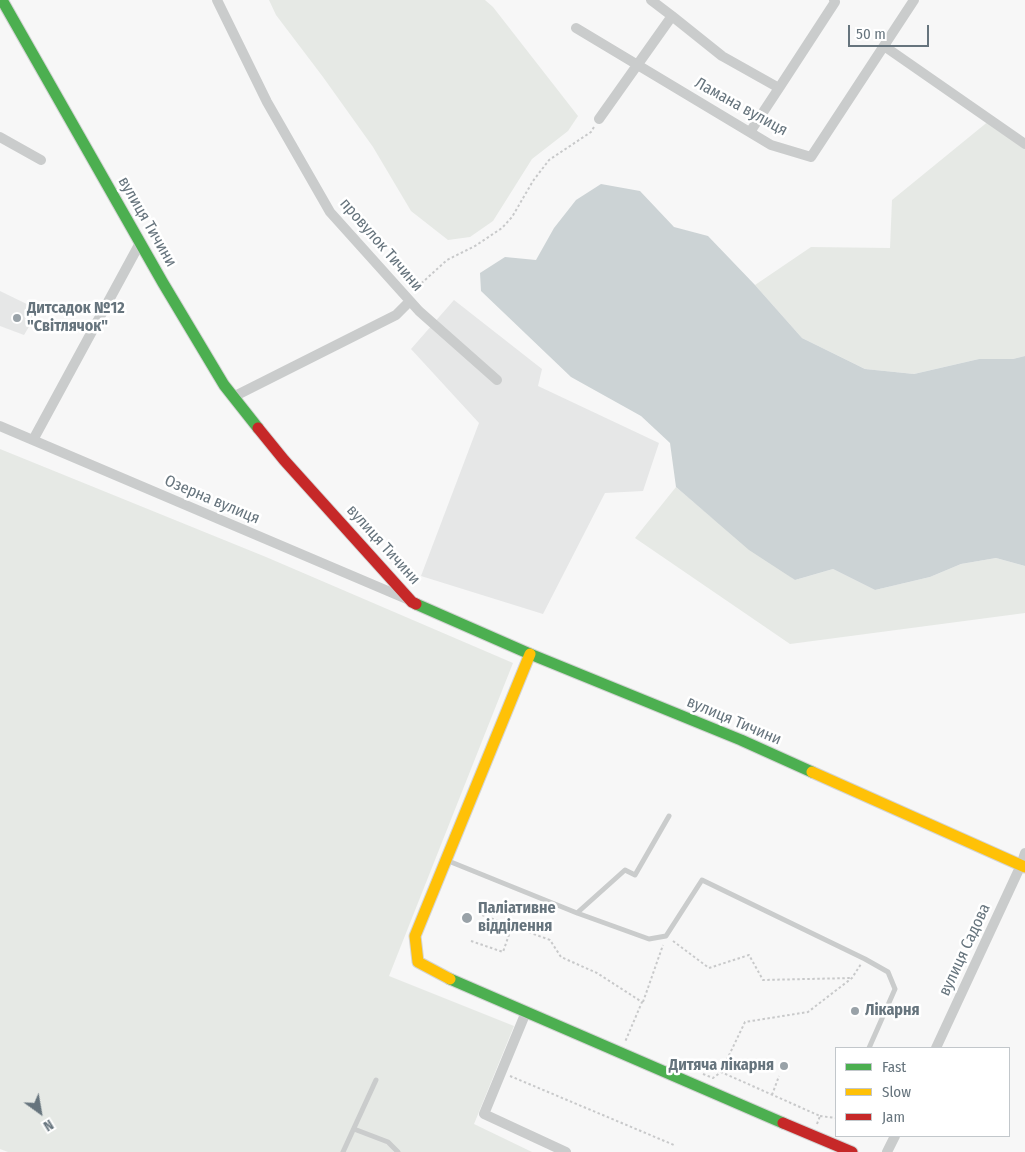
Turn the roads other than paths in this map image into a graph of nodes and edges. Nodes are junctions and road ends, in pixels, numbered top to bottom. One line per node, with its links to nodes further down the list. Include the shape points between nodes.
1 (2, 0): 16 (street, вулиця Тичини)
2 (217, 0): 17 (street, провулок Тичини, via 267,102 330,212)
3 (651, 0): 6 (street)
4 (834, 0): 10 (street)
5 (914, 0): 8 (street, Ламана вулиця)
6 (672, 16): 9 (street); 10 (street, via 722,56)
7 (576, 28): 9 (street, Ламана вулиця)
8 (884, 46): 12 (street, Ламана вулиця, via 811,157 771,145); 14 (street)
9 (637, 64): 11 (street); 12 (street, Ламана вулиця)
10 (779, 88): 12 (street)
11 (599, 119)
12 (750, 132)
13 (0, 137): 15 (street)
14 (1025, 144)
15 (41, 160)
16 (140, 243): 19 (street, вулиця Тичини, via 224,386); 21 (street)
17 (410, 301): 18 (street, провулок Тичини); 19 (street, via 396,315)
18 (497, 380)
19 (234, 397): 22 (street, вулиця Тичини, via 284,460)
20 (0, 426): 21 (street, Озерна вулиця)
21 (33, 440): 22 (street, Озерна вулиця)
22 (412, 602): 23 (street, вулиця Тичини)
23 (530, 654): 26 (street); 27 (street, вулиця Тичини, via 741,740)
24 (669, 816): 28 (lane, via 635,875 625,870)
25 (1025, 853): 27 (street, вулиця Садова)
26 (446, 860): 28 (lane); 29 (street, via 415,936 418,962)
27 (1023, 866): 31 (street, вулиця Садова)
28 (577, 913): 30 (lane, via 649,938 666,936 702,880 888,972 895,989)
29 (526, 1012): 37 (street, via 484,1114); 38 (street)
30 (869, 1047)
31 (936, 1047)
32 (376, 1080): 33 (lane)
33 (354, 1129): 35 (lane); 36 (lane, via 388,1142)
34 (894, 1137): 39 (street)
35 (343, 1152)
36 (398, 1152)
37 (566, 1152)
38 (852, 1152)
39 (887, 1152)

